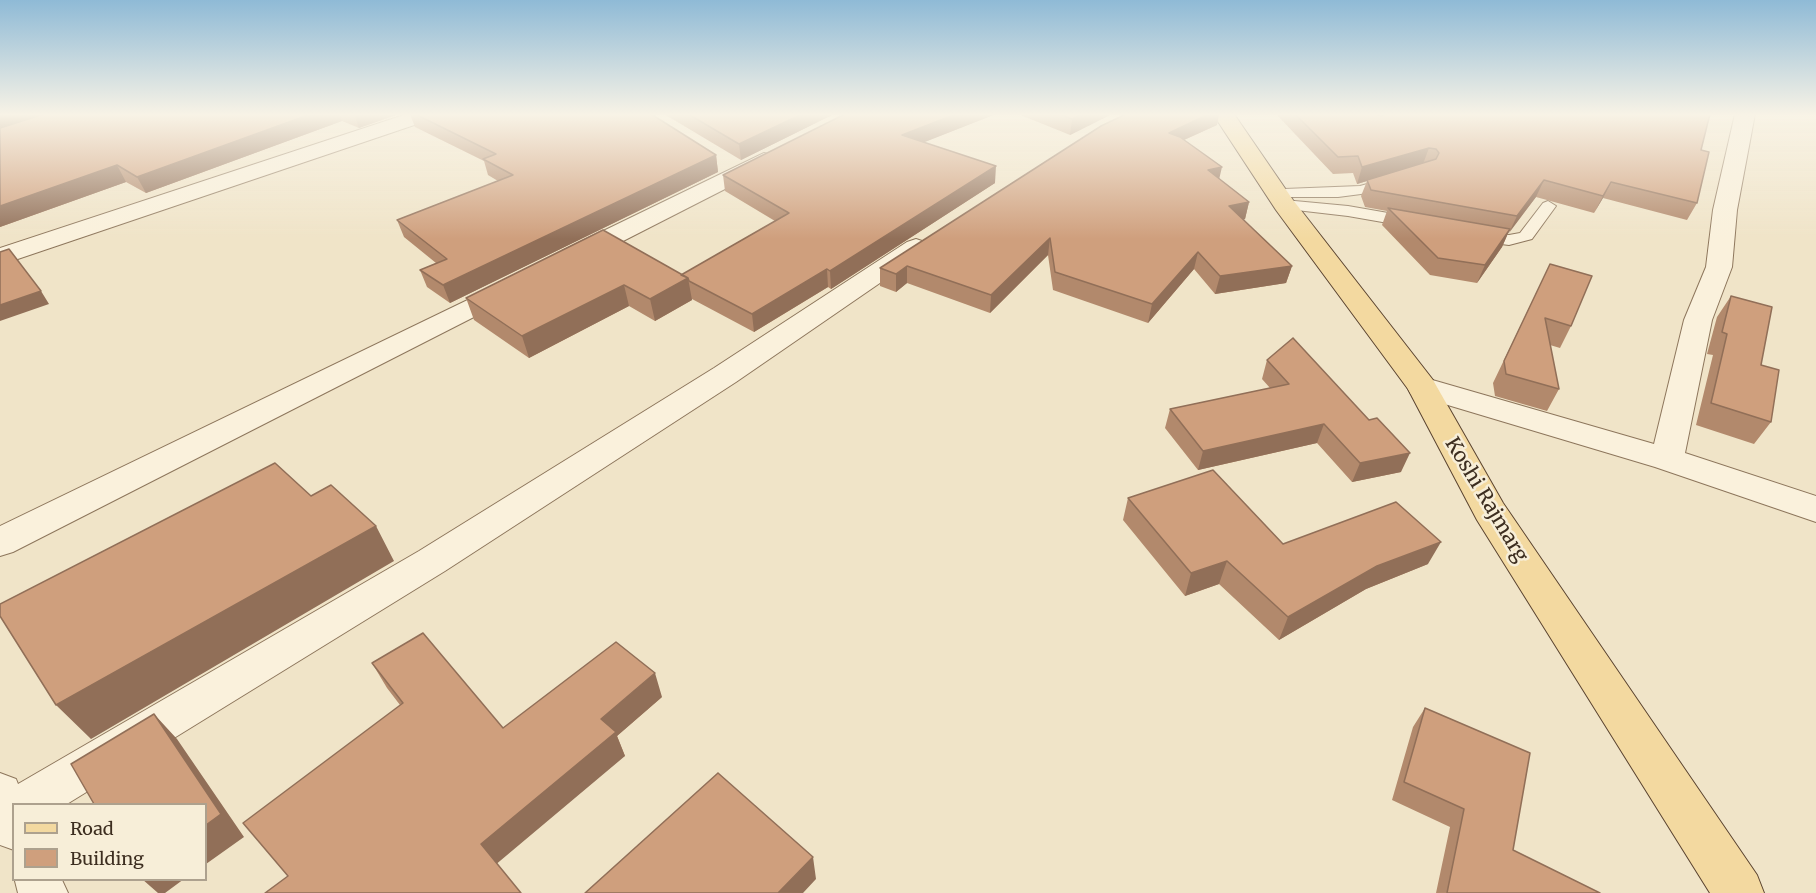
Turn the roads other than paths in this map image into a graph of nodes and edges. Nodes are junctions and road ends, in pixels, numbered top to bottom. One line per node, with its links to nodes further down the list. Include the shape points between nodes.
1 (303, 156): 11 (street)
2 (767, 156): 15 (street, via 731,166 542,272)
3 (1251, 156): 6 (main road, Koshi Rajmarg)
4 (1736, 156): 13 (street, via 1719,267 1698,320)
5 (1402, 178): 6 (lane, via 1361,190)
6 (1280, 199): 8 (lane); 12 (main road, Koshi Rajmarg)
7 (1548, 206): 10 (lane, via 1526,236 1498,239)
8 (1429, 226)
9 (940, 230): 16 (street, via 725,375 432,561)
10 (1458, 233)
11 (0, 257)
12 (1422, 387): 13 (street); 17 (main road, Koshi Rajmarg, via 1490,511)
13 (1667, 459): 14 (street)
14 (1816, 509)
15 (0, 542)
16 (25, 803)
17 (1739, 893)

